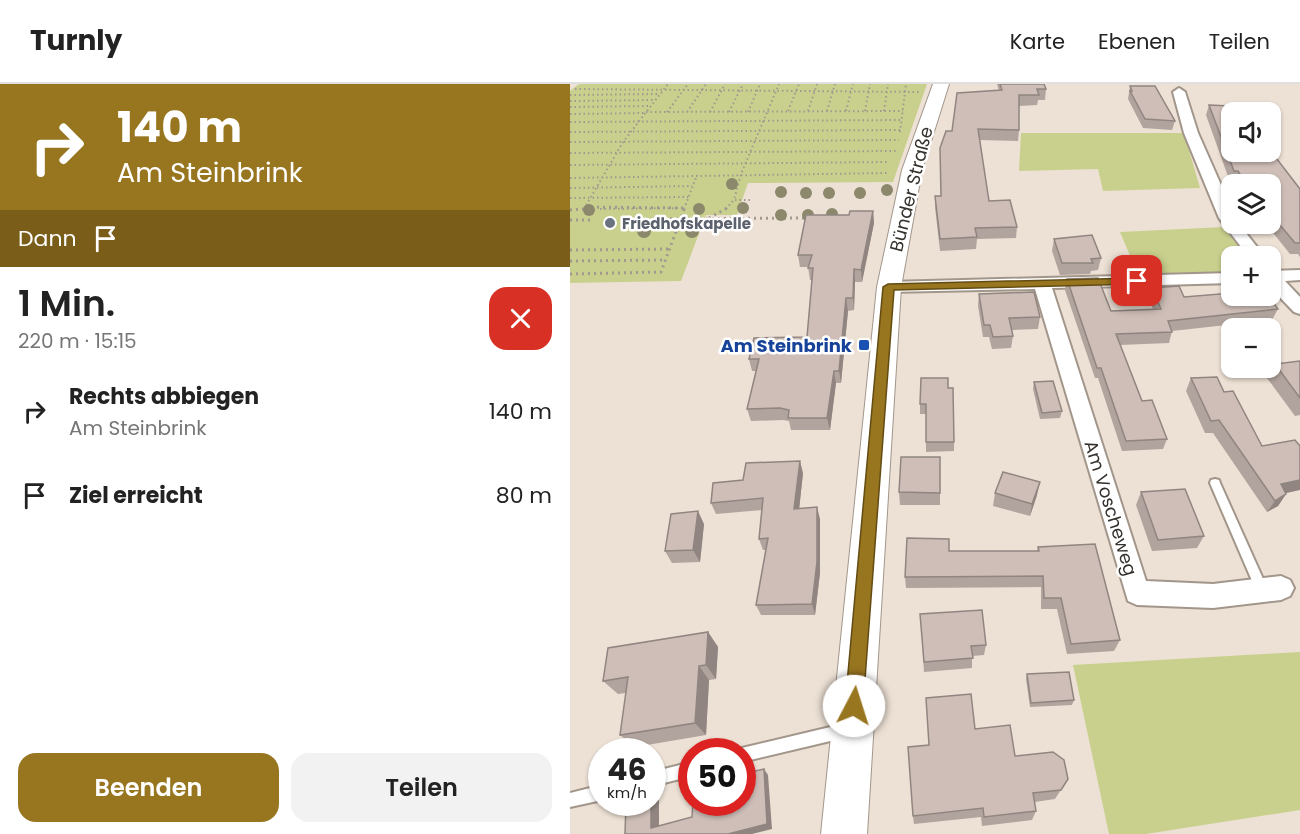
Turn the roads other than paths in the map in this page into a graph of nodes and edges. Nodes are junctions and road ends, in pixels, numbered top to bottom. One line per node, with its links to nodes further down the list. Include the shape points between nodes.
1 (932, 88): 8 (main road, Bünder Straße)
2 (1179, 92): 3 (street, via 1191,133 1227,218)
3 (1248, 246)
4 (1300, 275): 5 (street)
5 (1281, 276)
6 (1221, 278): 7 (street)
7 (1042, 284): 8 (street); 12 (street, Am Voscheweg, via 1137,593 1213,596)
8 (888, 287): 13 (main road, Bünder Straße)
9 (1281, 287): 10 (street)
10 (1300, 308)
11 (1215, 483): 12 (lane)
12 (1271, 589)
13 (852, 730): 14 (lane); 17 (main road, Bünder Straße)
14 (756, 753)
15 (588, 796): 16 (lane)
16 (570, 800)
17 (844, 834)

